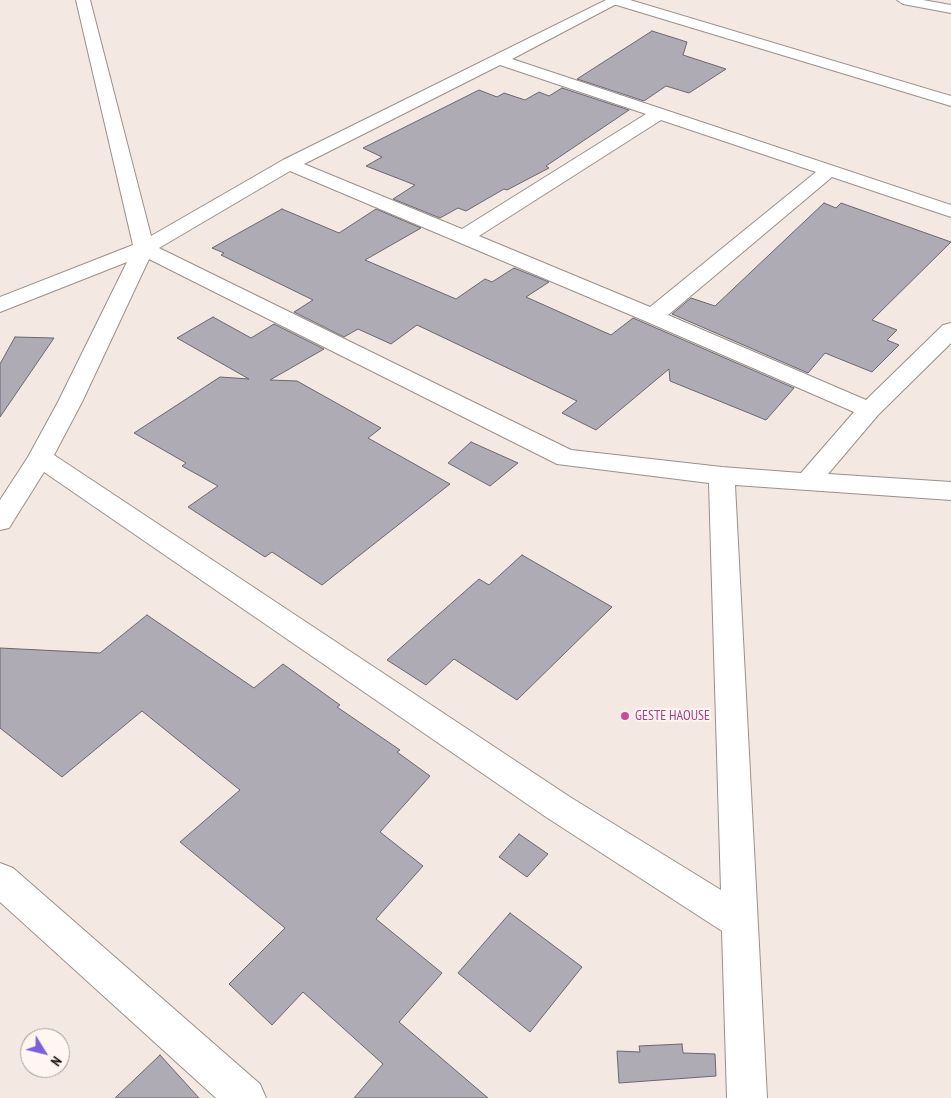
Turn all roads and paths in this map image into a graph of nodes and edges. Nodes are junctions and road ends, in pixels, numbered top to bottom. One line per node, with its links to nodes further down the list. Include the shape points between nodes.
1 (83, 0): 12 (street)
2 (616, 0): 5 (street); 6 (street)
3 (903, 0): 4 (lane)
4 (951, 9)
5 (498, 59): 7 (street); 8 (street)
6 (951, 101)
7 (660, 113): 9 (street); 11 (street)
8 (289, 164): 11 (street); 12 (street)
9 (830, 170): 10 (street); 14 (street)
10 (951, 211)
11 (463, 237): 14 (street)
12 (144, 248): 13 (street); 17 (street); 18 (street, via 566,458)
13 (0, 305)
14 (653, 316): 16 (street)
15 (951, 330): 16 (street)
16 (869, 410): 19 (street)
17 (40, 458): 21 (street); 23 (street, via 558,807)
18 (722, 476): 19 (street); 23 (street)
19 (809, 480): 20 (street)
20 (951, 491)
21 (0, 521)
22 (0, 879): 24 (street)
23 (740, 922): 25 (street)
24 (246, 1098)
25 (747, 1098)

